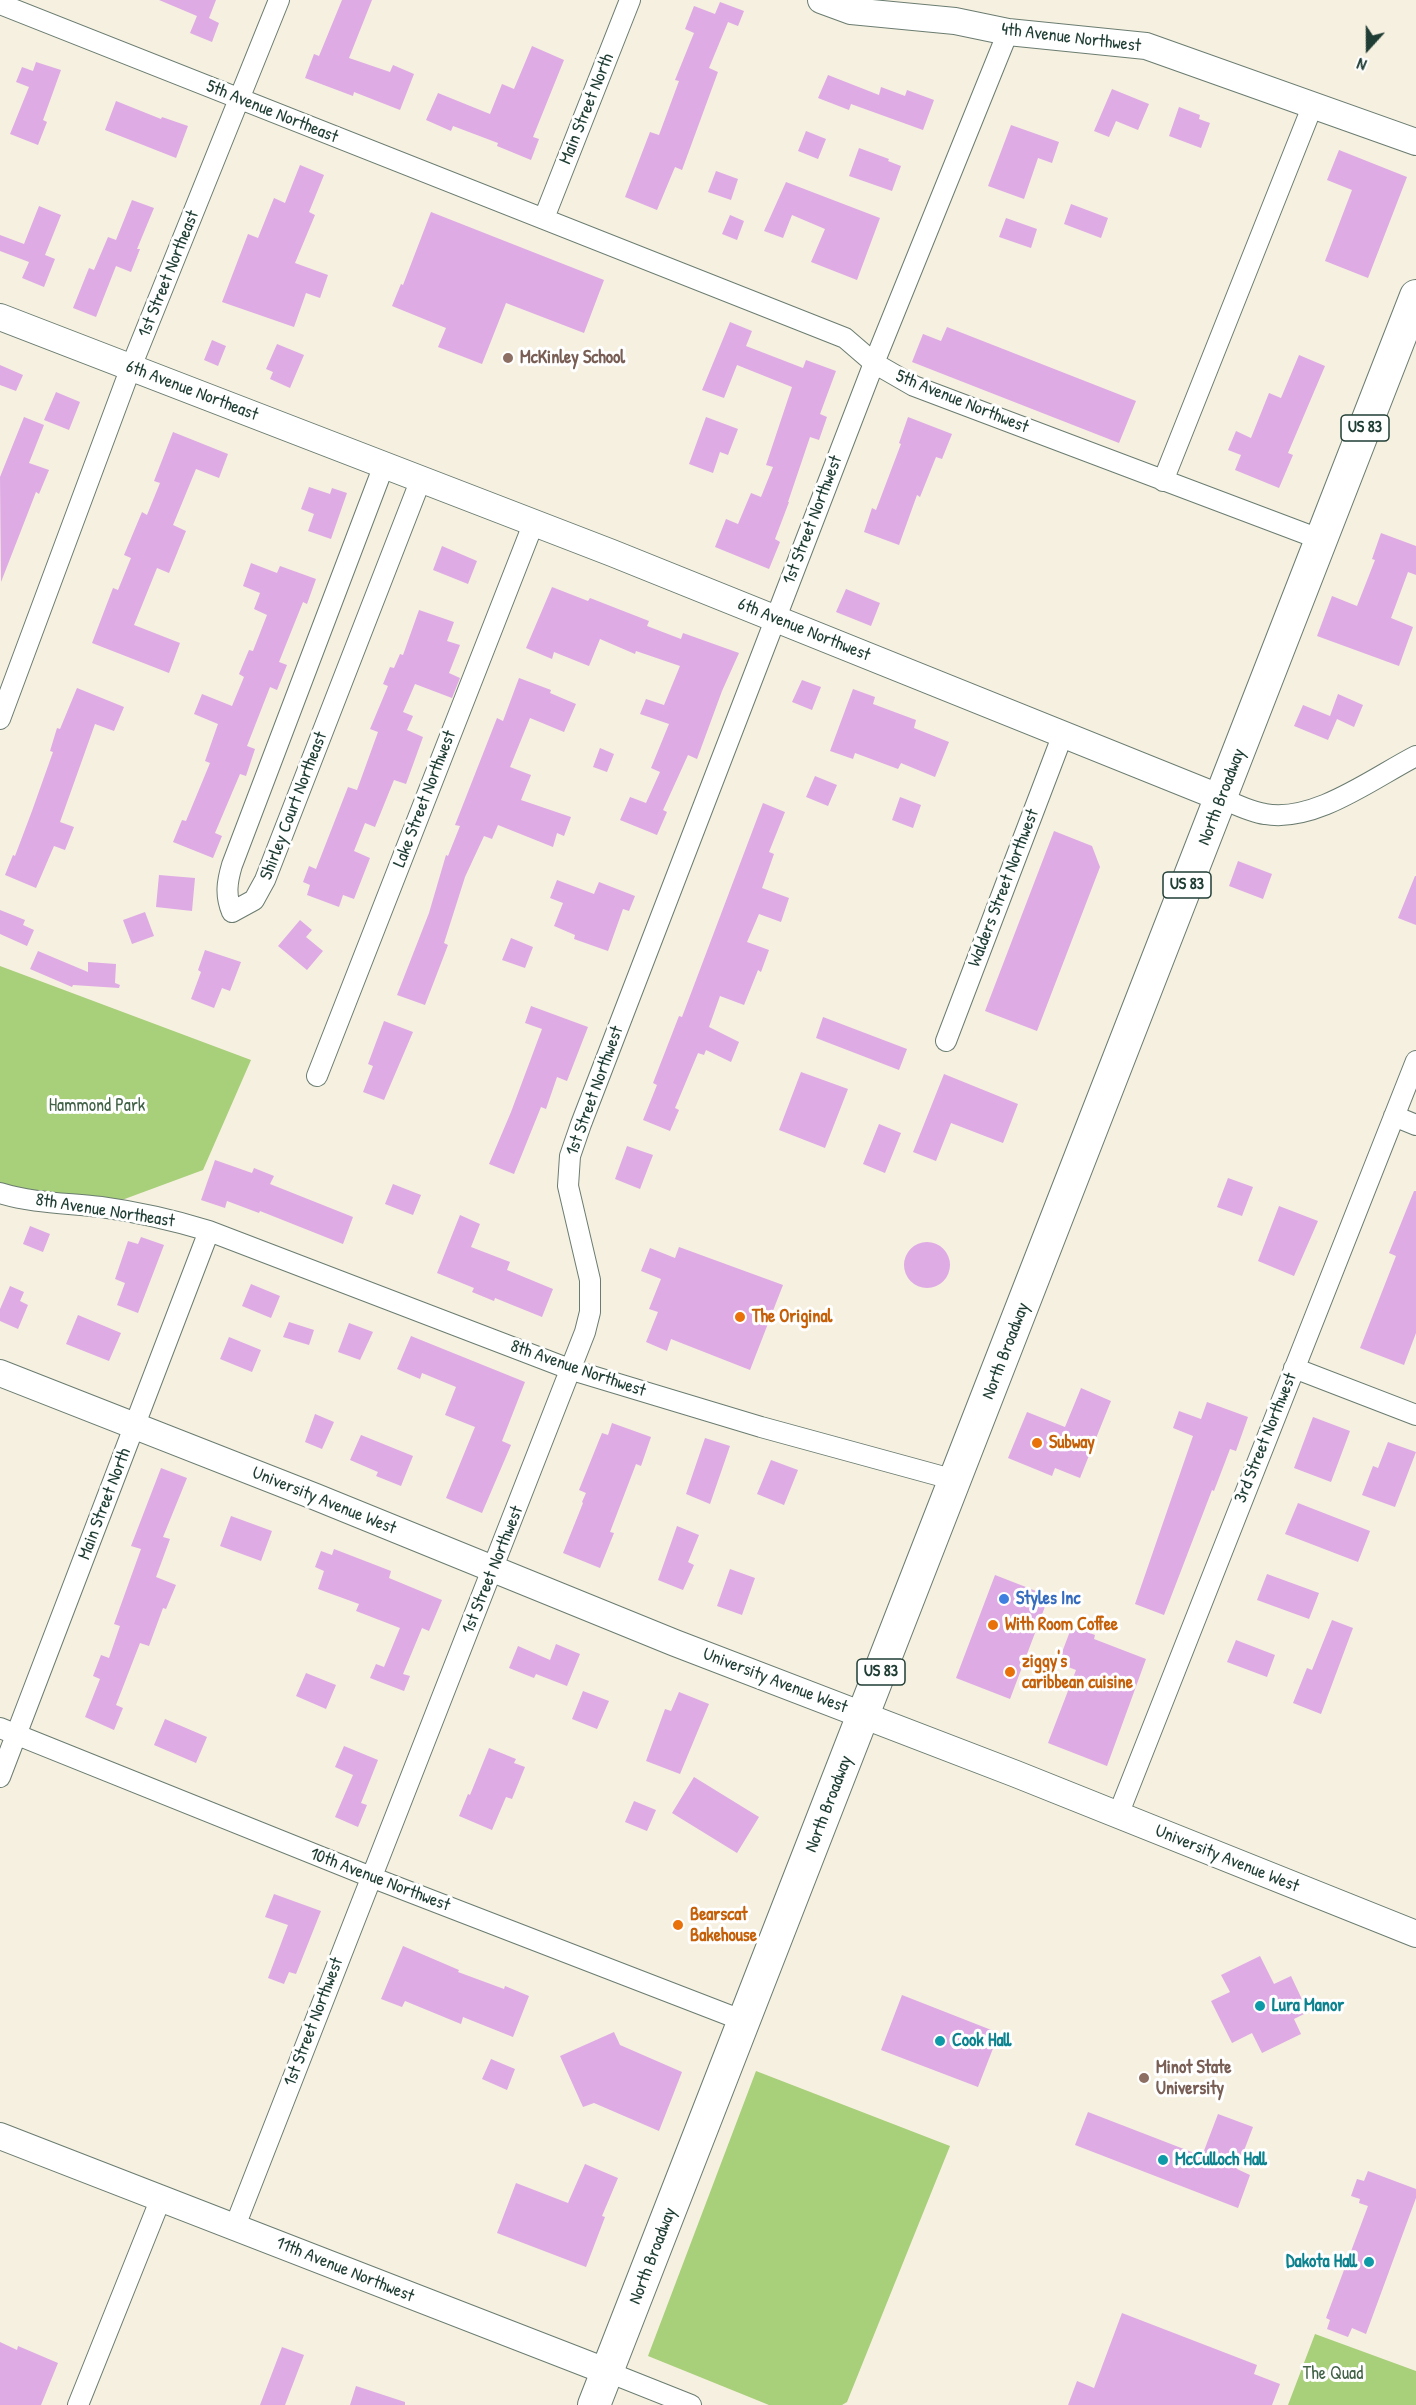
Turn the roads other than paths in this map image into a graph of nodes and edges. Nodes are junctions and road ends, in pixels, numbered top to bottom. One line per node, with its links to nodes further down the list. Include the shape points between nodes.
1 (279, 0): 6 (street, 1st Street Northeast)
2 (630, 0): 9 (street, Main Street North)
3 (821, 0): 5 (street, 4th Avenue Northwest, via 851,11 956,21)
4 (0, 4): 6 (street, 5th Avenue Northeast)
5 (1008, 32): 7 (street, 4th Avenue Northwest, via 1146,46); 12 (street, 1st Street Northwest)
6 (240, 99): 9 (street, 5th Avenue Northeast); 13 (street, 1st Street Northeast)
7 (1312, 107): 8 (street, 4th Avenue Northwest); 16 (street)
8 (1416, 142)
9 (544, 218): 12 (street, 5th Avenue Northwest, via 845,338)
10 (1416, 296): 18 (main road, North Broadway / US 83)
11 (0, 317): 13 (street, 6th Avenue Northeast)
12 (874, 363): 16 (street, 5th Avenue Northwest, via 914,386); 19 (street, 1st Street Northwest)
13 (132, 367): 14 (street, 6th Avenue Northeast); 20 (street, 1st Street Northeast)
14 (384, 465): 15 (street, 6th Avenue Northwest); 15 (street, Shirley Court Northeast, via 232,865 227,887 232,912 254,900 265,880)
15 (421, 479): 17 (street, 6th Avenue Northwest)
16 (1164, 481): 18 (street, 5th Avenue Northwest)
17 (534, 522): 19 (street, 6th Avenue Northwest); 26 (street, Lake Street Northwest)
18 (1322, 540): 23 (main road, North Broadway / US 83)
19 (775, 618): 21 (street, 6th Avenue Northwest); 32 (street, 1st Street Northwest, via 570,1156 569,1195 591,1298)
20 (1, 716)
21 (1063, 734): 23 (street, 6th Avenue Northwest); 24 (street, Walders Street Northwest)
22 (1416, 756): 23 (street, via 1331,802 1292,815 1266,814)
23 (1221, 798): 36 (main road, North Broadway / US 83)
24 (946, 1041)
25 (1416, 1061): 27 (street, 3rd Street Northwest)
26 (317, 1076)
27 (1394, 1116): 28 (street); 31 (street, 3rd Street Northwest)
28 (1416, 1125)
29 (0, 1193): 30 (street, 8th Avenue Northeast, via 155,1215)
30 (209, 1231): 32 (street, 8th Avenue Northwest); 35 (street, Main Street North)
31 (1294, 1368): 34 (street); 41 (street, 3rd Street Northwest)
32 (572, 1370): 36 (street, 8th Avenue Northwest); 37 (street, 1st Street Northwest)
33 (0, 1373): 35 (street, University Avenue West)
34 (1416, 1415)
35 (135, 1426): 37 (street, University Avenue West); 39 (street, Main Street North)
36 (956, 1480): 38 (main road, North Broadway / US 83)
37 (493, 1569): 38 (street, University Avenue West); 42 (street, 1st Street Northwest)
38 (864, 1715): 41 (street, University Avenue West); 44 (main road, North Broadway / US 83)
39 (8, 1732): 40 (street, Main Street North); 42 (street, 10th Avenue Northwest)
40 (0, 1777)
41 (1118, 1815): 43 (street, University Avenue West)
42 (371, 1877): 44 (street, 10th Avenue Northwest); 47 (street, 1st Street Northwest)
43 (1416, 1934)
44 (744, 2021): 48 (main road, North Broadway / US 83)
45 (0, 2136): 46 (street, 11th Avenue Northwest)
46 (161, 2198): 47 (street, 11th Avenue Northwest); 49 (street)
47 (235, 2226): 48 (street, 11th Avenue Northwest)
48 (608, 2372): 50 (main road, North Broadway / US 83); 51 (street, 11th Avenue Northwest)
49 (78, 2405)
50 (594, 2405)
51 (691, 2405)

